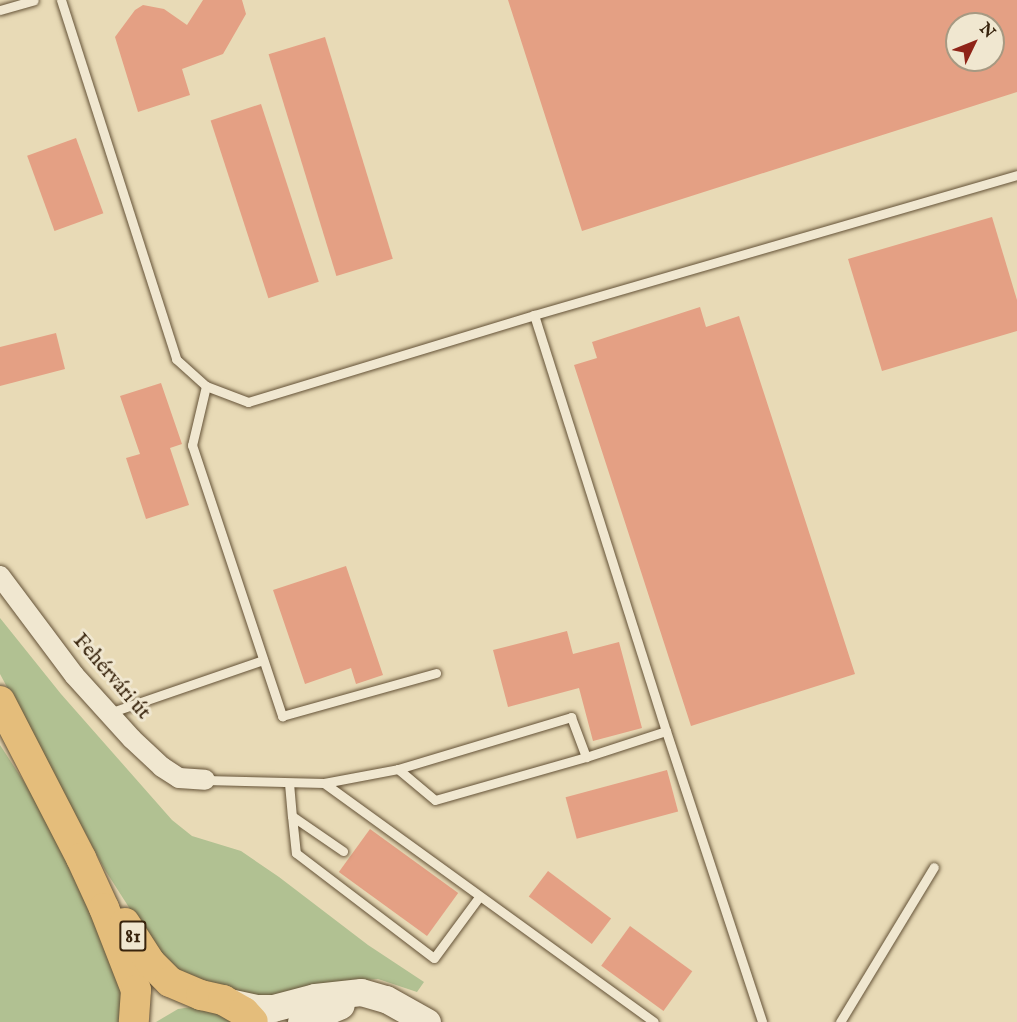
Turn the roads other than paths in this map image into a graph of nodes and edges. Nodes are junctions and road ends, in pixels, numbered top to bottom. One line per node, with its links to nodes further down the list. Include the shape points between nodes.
1 (34, 0): 3 (lane)
2 (61, 0): 6 (lane, via 176,360)
3 (0, 10)
4 (1017, 176): 5 (lane)
5 (534, 315): 6 (lane, via 248,402); 12 (lane)
6 (206, 386): 8 (lane, via 192,445)
7 (0, 576): 11 (street, Fehérvári út, via 74,675)
8 (263, 660): 9 (lane, via 282,716); 11 (lane)
9 (436, 674)
10 (0, 701): 20 (main road, 81)
11 (109, 713): 15 (street, Fehérvári út, via 162,768 179,778)
12 (666, 731): 13 (lane); 30 (lane)
13 (586, 757): 14 (lane, via 435,800); 14 (lane, via 571,717)
14 (399, 769): 17 (lane)
15 (205, 780): 16 (lane)
16 (289, 783): 17 (lane); 18 (lane)
17 (324, 783): 22 (lane)
18 (292, 816): 19 (lane); 22 (lane, via 296,853 434,958)
19 (343, 851)
20 (81, 858): 23 (main road, 81, via 150,962 170,981); 25 (main road, 81, via 131,972 137,997)
21 (934, 867): 31 (lane)
22 (479, 897): 29 (lane)
23 (212, 998): 24 (street, via 273,1008 315,997 362,992 373,993); 25 (main road, 81, via 178,997 157,1006); 26 (main road, 81, via 244,1012)
24 (399, 1007): 27 (street, via 345,1004); 28 (street)
25 (136, 1022)
26 (253, 1022)
27 (301, 1022)
28 (426, 1022)
29 (654, 1022)
30 (762, 1022)
31 (840, 1022)

